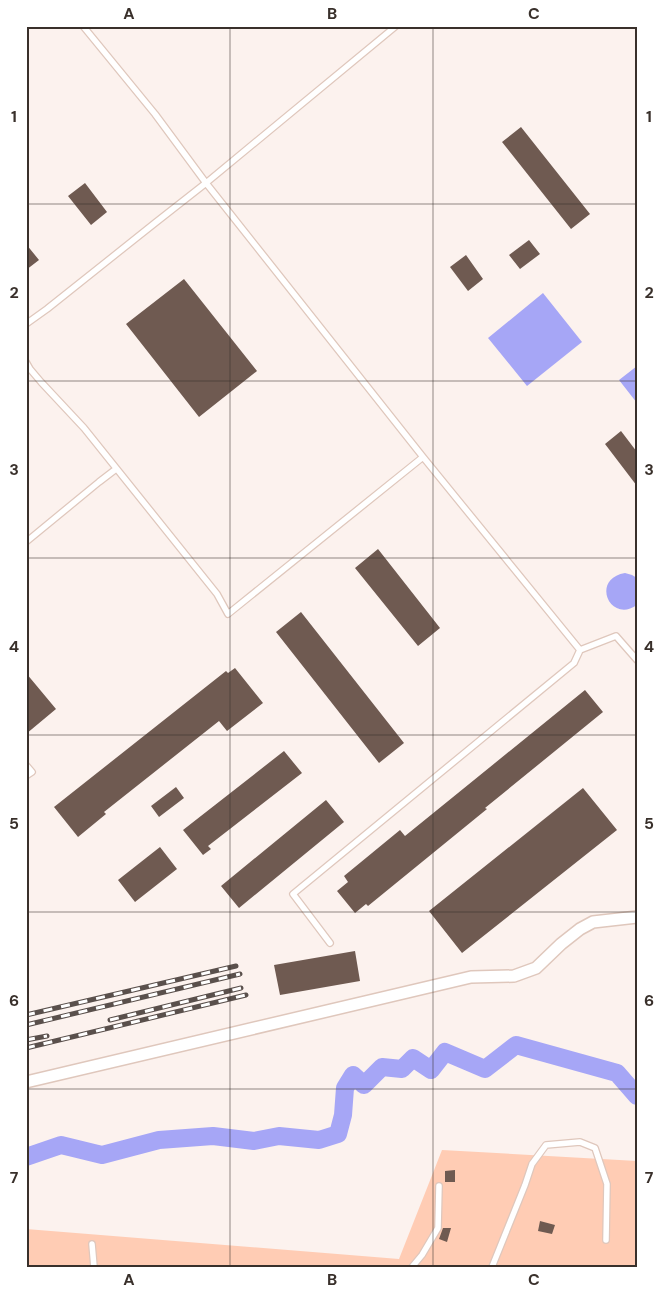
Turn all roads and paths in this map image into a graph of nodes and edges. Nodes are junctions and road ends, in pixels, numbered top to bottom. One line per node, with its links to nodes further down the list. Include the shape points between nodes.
1 (83, 26): 3 (lane, via 155,114)
2 (396, 26): 3 (lane)
3 (206, 184): 4 (lane); 6 (lane)
4 (26, 324)
5 (26, 362): 7 (lane)
6 (423, 456): 7 (lane, via 228,614 217,594); 9 (lane)
7 (116, 470): 8 (lane)
8 (26, 542)
9 (580, 650): 10 (lane, via 616,636); 14 (lane, via 574,663 293,894)
10 (637, 660)
11 (26, 765): 12 (lane, via 32,772)
12 (26, 776)
13 (637, 917): 15 (street, via 593,922 561,944 536,968 514,976 471,977)
14 (330, 943)
15 (26, 1082)
16 (439, 1186): 20 (lane, via 438,1228)
17 (606, 1240): 21 (lane, via 607,1184 595,1148 580,1142 546,1145 532,1164)
18 (92, 1244): 19 (lane)
19 (94, 1267)
20 (412, 1267)
21 (492, 1267)

